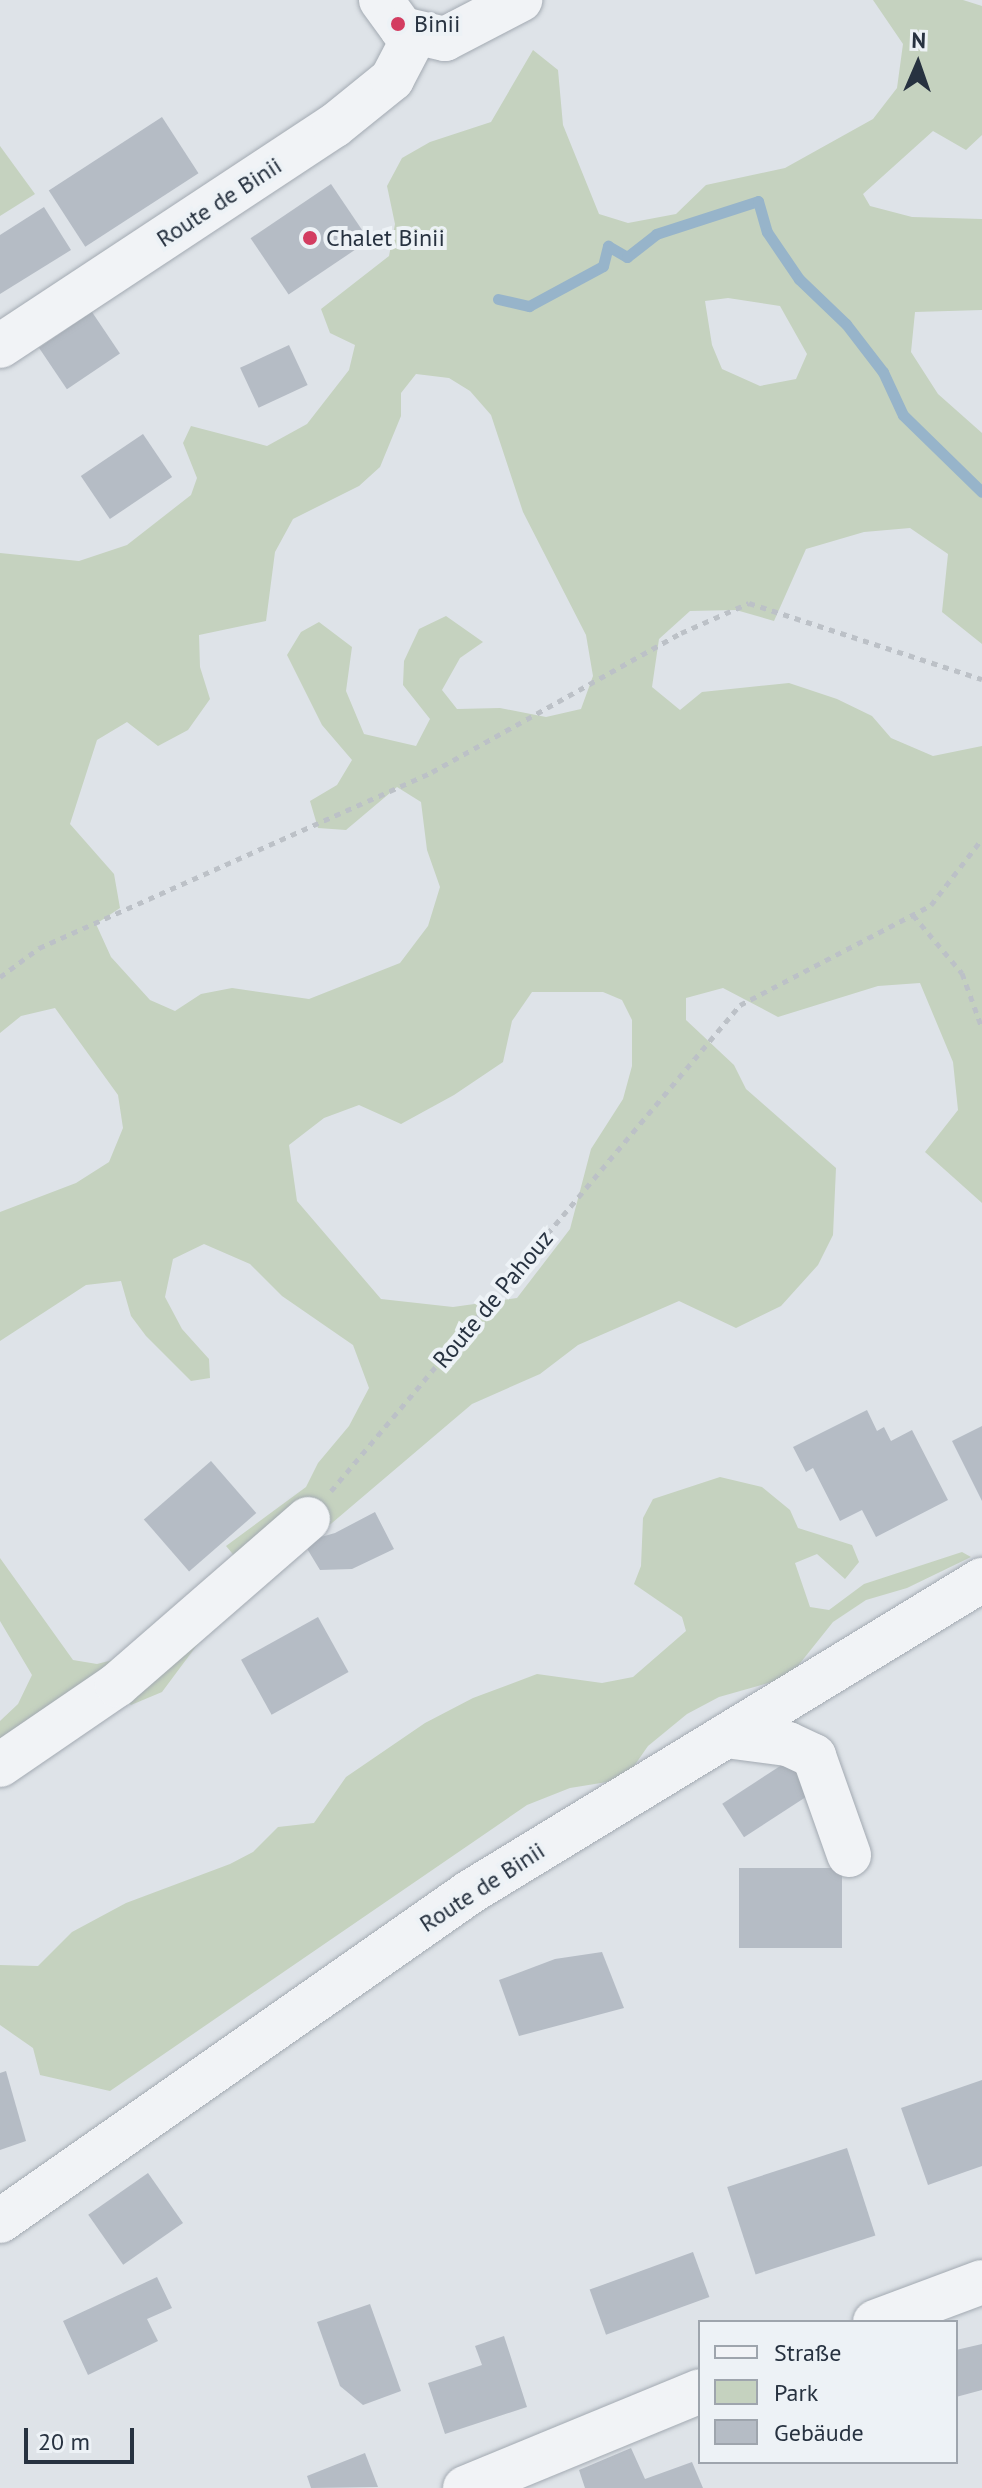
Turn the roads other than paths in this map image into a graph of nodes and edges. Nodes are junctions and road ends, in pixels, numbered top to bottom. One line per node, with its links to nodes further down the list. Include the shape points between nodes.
1 (381, 0): 3 (street, via 392,20)
2 (520, 0): 3 (street, via 459,35)
3 (415, 35): 4 (street, Route de Binii, via 392,79 346,117)
4 (0, 346)
5 (308, 1519): 8 (street, via 117,1685)
6 (982, 1580): 7 (street, Route de Binii)
7 (726, 1736): 9 (street, via 788,1744 814,1756); 10 (street, Route de Binii, via 470,1892)
8 (0, 1765)
9 (849, 1855)
10 (0, 2221)
11 (982, 2282): 12 (street)
12 (880, 2320)
13 (698, 2392): 14 (street)
14 (465, 2488)

